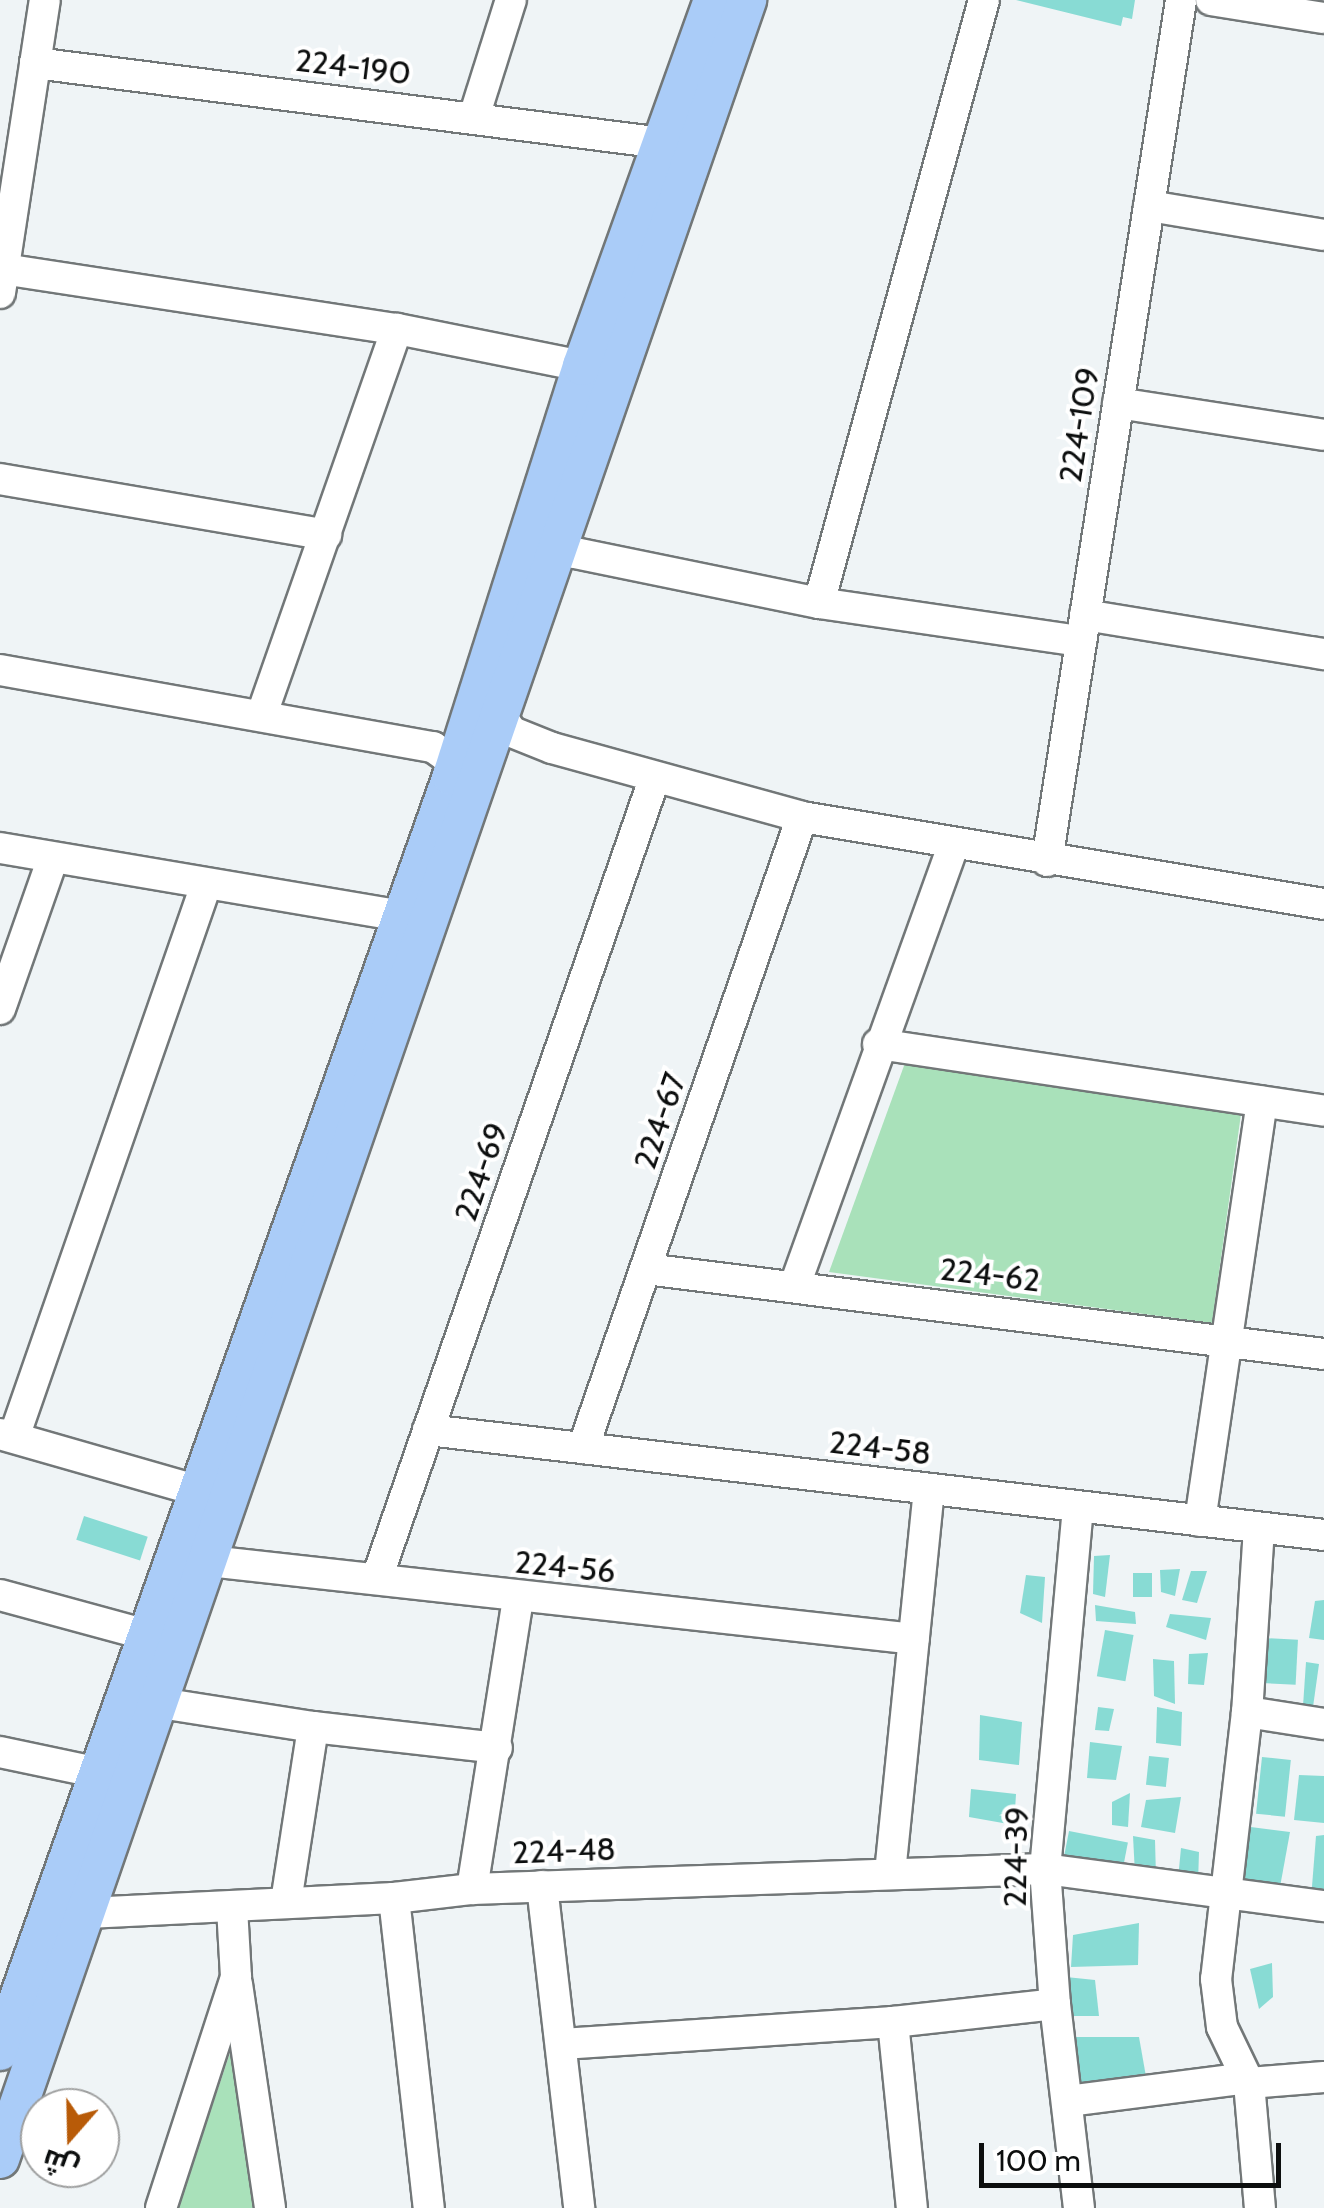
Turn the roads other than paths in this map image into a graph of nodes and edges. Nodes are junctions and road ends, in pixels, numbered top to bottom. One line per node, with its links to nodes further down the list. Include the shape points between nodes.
1 (45, 0): 9 (street)
2 (511, 0): 10 (street)
3 (713, 0): 11 (main road)
4 (747, 0): 22 (main road)
5 (984, 0): 23 (street)
6 (1182, 0): 13 (street, 224-109)
7 (1212, 0): 8 (street)
8 (1324, 18)
9 (35, 62): 10 (street, 224-190); 12 (street)
10 (474, 117): 11 (street, 224-190)
11 (662, 143): 17 (main road)
12 (10, 157): 15 (street)
13 (1149, 206): 14 (street); 18 (street, 224-109)
14 (1324, 235)
15 (2, 281): 16 (street)
16 (397, 329): 17 (street); 21 (street)
17 (582, 366): 28 (main road)
18 (1118, 403): 19 (street); 24 (street, 224-109)
19 (1324, 435)
20 (0, 479): 21 (street)
21 (326, 535): 27 (street)
22 (556, 542): 23 (street, via 576,553); 28 (main road)
23 (819, 603): 24 (street)
24 (1083, 628): 25 (street); 35 (street, 224-109)
25 (1324, 654)
26 (0, 670): 27 (street)
27 (262, 714): 29 (street)
28 (483, 719): 29 (main road); 31 (street, via 552,748)
29 (456, 761): 30 (street, via 527,756); 38 (main road); 46 (main road)
30 (652, 788): 31 (street); 48 (street, 224-69)
31 (802, 817): 32 (street); 43 (street, 224-67)
32 (954, 845): 35 (street); 40 (street)
33 (0, 848): 34 (street)
34 (54, 858): 36 (street); 39 (street)
35 (1047, 861): 37 (street)
36 (206, 884): 38 (street); 49 (street)
37 (1324, 904)
38 (402, 916): 46 (main road)
39 (0, 1010)
40 (878, 1044): 41 (street); 44 (street)
41 (1262, 1102): 42 (street); 45 (street)
42 (1324, 1111)
43 (646, 1268): 44 (street, 224-62); 50 (street, 224-67)
44 (795, 1284): 45 (street, 224-62)
45 (1227, 1341): 47 (street, 224-62); 54 (street)
46 (263, 1352): 52 (main road); 57 (main road)
47 (1324, 1354)
48 (428, 1430): 50 (street, 224-58); 58 (street, 224-69)
49 (7, 1435): 52 (street)
50 (583, 1448): 51 (street, 224-58)
51 (930, 1489): 53 (street, 224-58); 62 (street)
52 (195, 1490): 61 (main road)
53 (1078, 1507): 54 (street, 224-58); 70 (street, 224-39)
54 (1200, 1521): 55 (street, 224-58)
55 (1259, 1528): 56 (street, 224-58); 64 (street)
56 (1324, 1535)
57 (209, 1561): 58 (street, 224-56); 63 (main road)
58 (377, 1578): 60 (street, 224-56)
59 (0, 1595): 61 (street)
60 (518, 1598): 62 (street, 224-56); 67 (street)
61 (147, 1635): 69 (main road)
62 (914, 1640): 71 (street)
63 (160, 1702): 66 (street); 79 (main road)
64 (1247, 1712): 65 (street); 74 (street)
65 (1324, 1724)
66 (313, 1727): 67 (street); 76 (street)
67 (496, 1748): 73 (street)
68 (0, 1752): 69 (street)
69 (100, 1773): 84 (main road)
70 (1045, 1868): 71 (street, 224-48); 74 (street, 224-48); 81 (street, 224-39)
71 (890, 1873): 72 (street, 224-48)
72 (542, 1886): 73 (street, 224-48); 83 (street)
73 (472, 1889): 75 (street, 224-48)
74 (1225, 1892): 77 (street, 224-48); 86 (street, via 1216,1979 1222,2027)
75 (394, 1898): 76 (street, 224-48); 91 (street)
76 (286, 1902): 78 (street, 224-48)
77 (1324, 1906)
78 (232, 1908): 79 (street, 224-48); 80 (street)
79 (86, 1913): 88 (main road)
80 (236, 1976): 89 (street); 90 (street)
81 (1055, 2004): 82 (street); 87 (street, 224-39)
82 (894, 2022): 83 (street); 93 (street)
83 (562, 2044): 92 (street)
84 (0, 2051)
85 (1324, 2077): 86 (street)
86 (1249, 2081): 87 (street); 95 (street)
87 (1068, 2101): 94 (street, 224-39)
88 (0, 2159)
89 (161, 2208)
90 (270, 2208)
91 (430, 2208)
92 (578, 2208)
93 (912, 2208)
94 (1078, 2208)
95 (1260, 2208)

